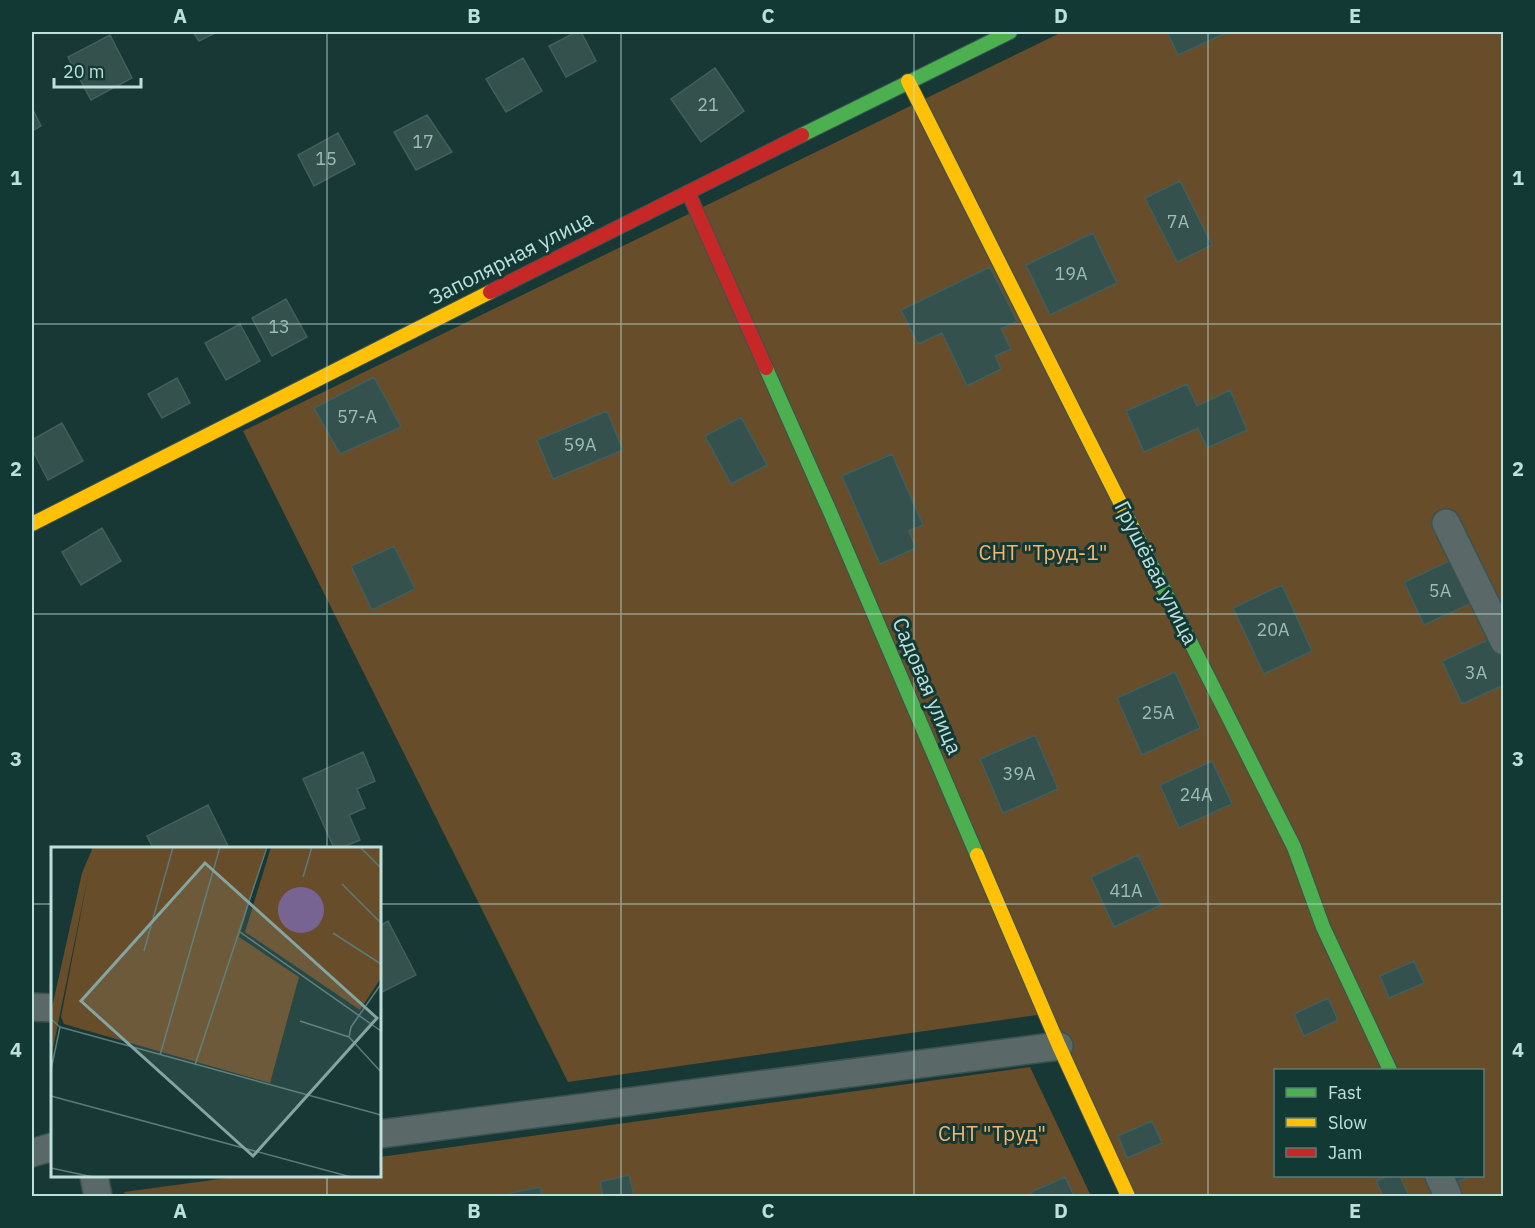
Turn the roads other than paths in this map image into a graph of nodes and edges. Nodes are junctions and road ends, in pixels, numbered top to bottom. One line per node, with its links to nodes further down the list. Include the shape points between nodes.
1 (1010, 32): 2 (street, Заполярная улица)
2 (908, 81): 3 (street, Заполярная улица); 10 (street, Грушёвая улица, via 1294,847 1323,927)
3 (688, 192): 5 (street, Заполярная улица); 9 (street, Садовая улица)
4 (1446, 523): 6 (street)
5 (32, 524)
6 (1503, 641)
7 (32, 1006): 8 (street)
8 (51, 1008)
9 (1059, 1046): 11 (street); 17 (street, Садовая улица)
10 (1389, 1069)
11 (381, 1134)
12 (51, 1147): 13 (street)
13 (32, 1152)
14 (94, 1177): 16 (street)
15 (1438, 1177): 18 (street)
16 (98, 1197)
17 (1128, 1197)
18 (1448, 1197)

